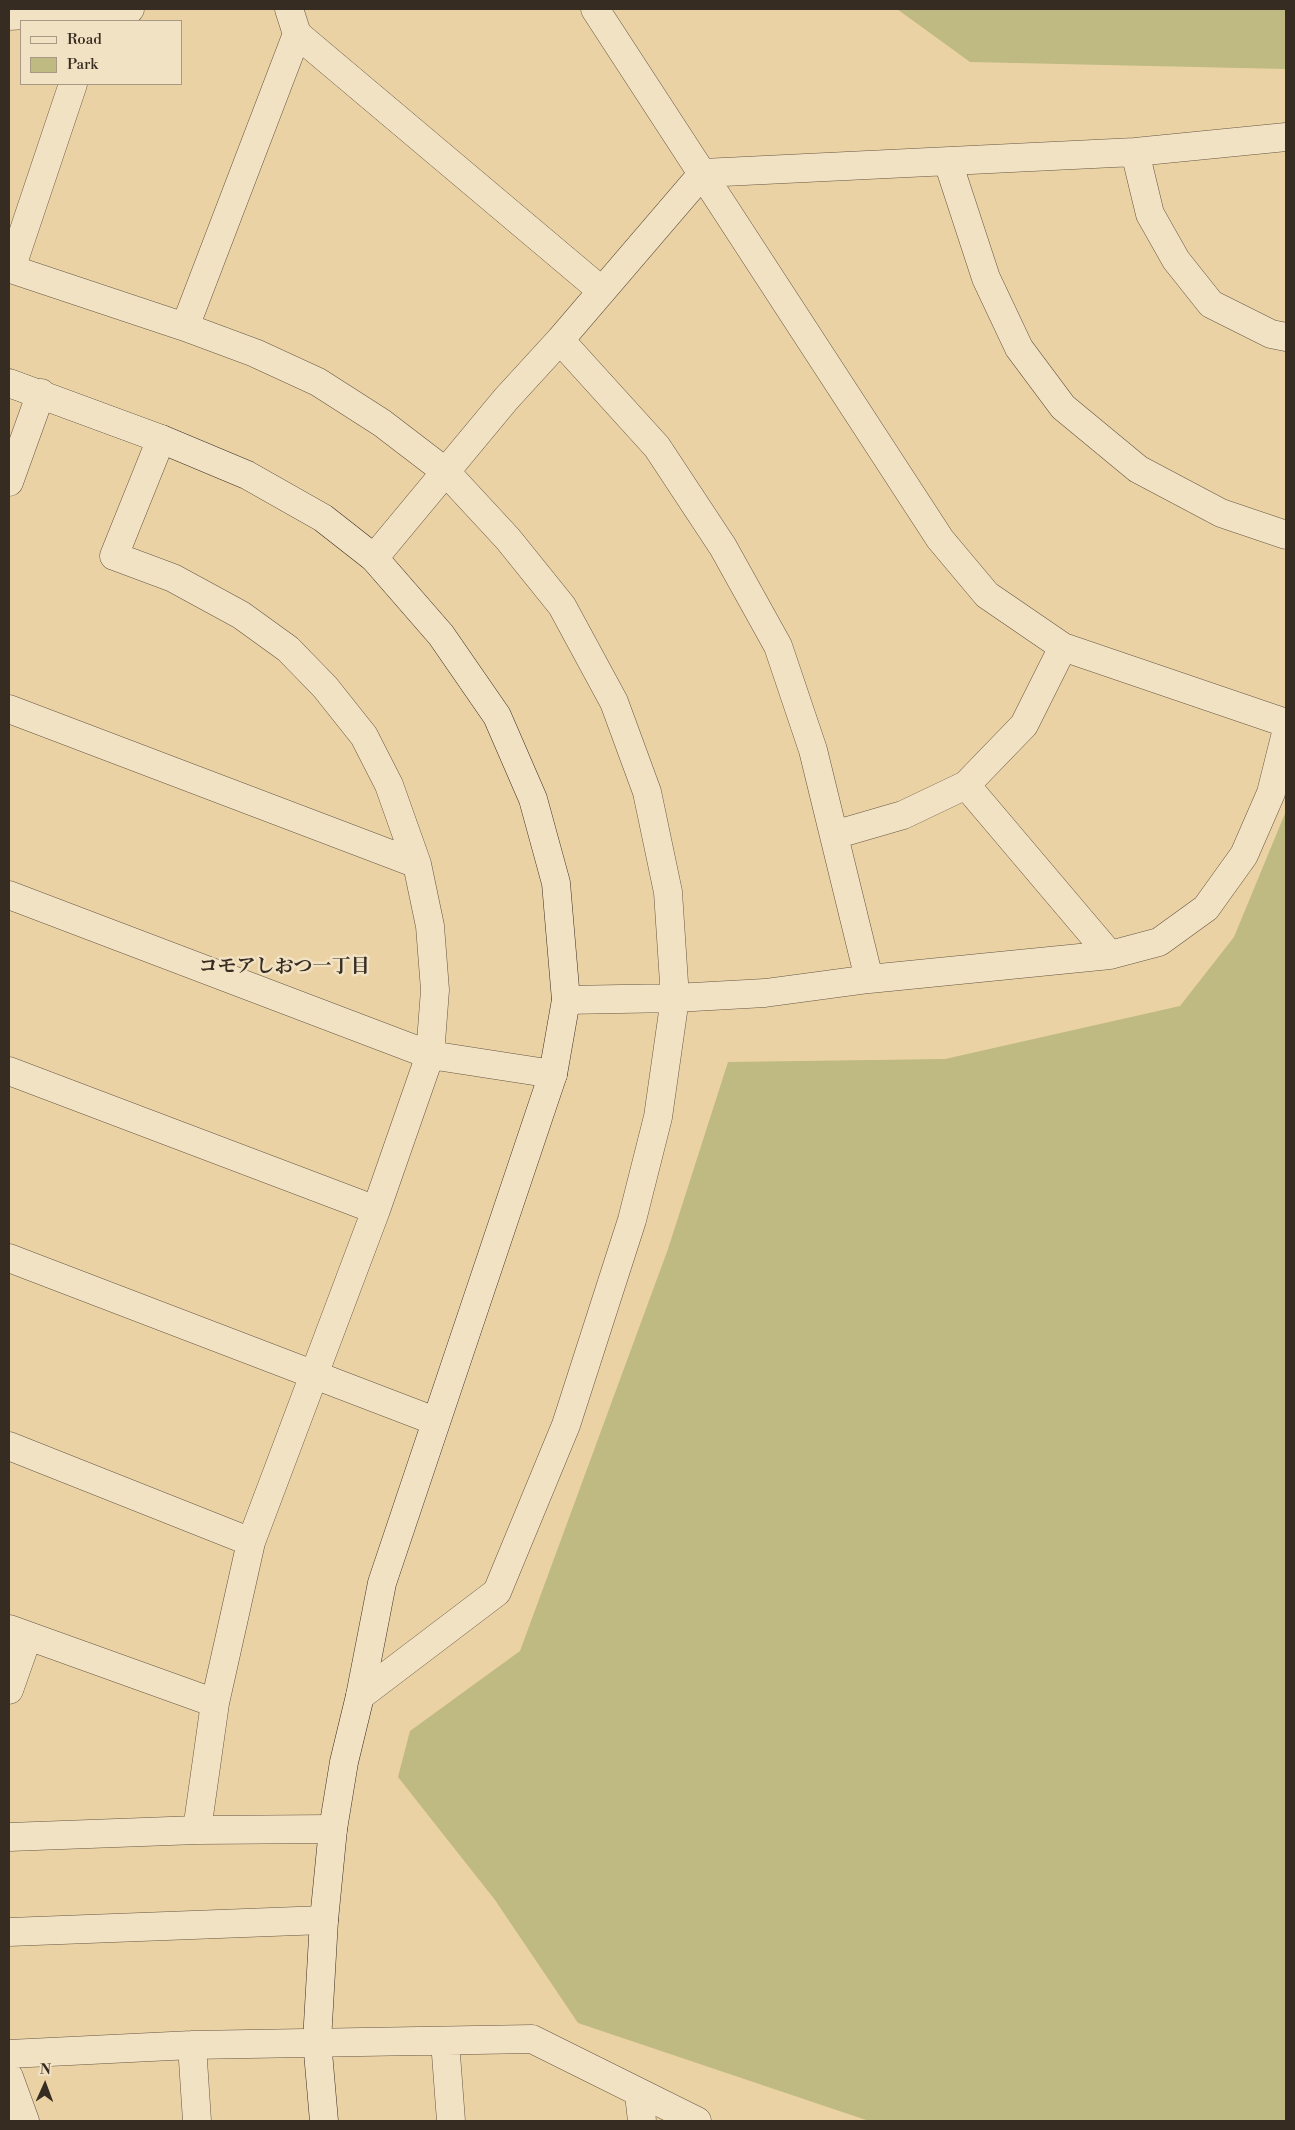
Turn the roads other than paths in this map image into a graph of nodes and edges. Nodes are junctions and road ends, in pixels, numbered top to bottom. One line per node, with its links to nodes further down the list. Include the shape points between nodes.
1 (130, 9): 4 (street)
2 (595, 9): 10 (street)
3 (9, 16): 4 (street)
4 (81, 17)
5 (293, 21): 11 (street); 12 (street)
6 (73, 85): 12 (street, via 11,269)
7 (1286, 137): 8 (street)
8 (1135, 152): 9 (street); 13 (street, via 1150,214 1176,260 1211,304 1271,334)
9 (948, 162): 10 (street); 20 (street, via 986,278 1020,348 1063,407 1138,469 1221,513)
10 (703, 173): 11 (street); 22 (street, via 940,539 987,595)
11 (602, 291): 14 (street)
12 (186, 327): 18 (street, via 255,353 318,382 382,423)
13 (1286, 337)
14 (560, 340): 18 (street); 27 (street, via 657,447 723,547 778,646 813,750)
15 (9, 382): 16 (street)
16 (41, 393): 17 (street); 19 (street)
17 (161, 439): 21 (street, via 247,475 323,518); 28 (street, via 114,556 174,578 241,615 288,648 325,686 364,736 388,785)
18 (446, 472): 21 (street); 32 (street, via 508,539 562,606 614,702 646,792 668,892)
19 (9, 482)
20 (1286, 536)
21 (374, 558): 33 (street, via 441,635 497,716 533,799 556,883)
22 (1062, 647): 24 (street); 26 (street, via 1024,724)
23 (9, 709): 28 (street)
24 (1286, 723)
25 (1286, 733): 30 (street, via 1271,793 1244,855 1206,908 1159,942)
26 (966, 785): 27 (street, via 903,815); 30 (street)
27 (834, 835): 31 (street)
28 (417, 864): 34 (street, via 430,926 435,990)
29 (9, 895): 34 (street)
30 (1110, 955): 31 (street)
31 (869, 980): 32 (street, via 764,993)
32 (675, 998): 33 (street); 45 (street, via 658,1117 632,1220 566,1425 497,1592)
33 (566, 1000): 36 (street)
34 (430, 1055): 36 (street); 37 (street)
35 (9, 1071): 37 (street)
36 (553, 1074): 40 (street)
37 (376, 1210): 39 (street)
38 (9, 1258): 39 (street)
39 (313, 1374): 40 (street); 42 (street)
40 (435, 1421): 45 (street, via 382,1583)
41 (9, 1446): 42 (street)
42 (251, 1542): 46 (street)
43 (18, 1633): 44 (street); 46 (street)
44 (9, 1690)
45 (360, 1696): 47 (street, via 344,1762)
46 (215, 1703): 48 (street)
47 (333, 1829): 48 (street); 50 (street)
48 (197, 1830): 49 (street)
49 (9, 1837)
50 (324, 1920): 51 (street); 52 (street)
51 (9, 1932)
52 (318, 2041): 53 (street); 54 (street); 60 (street)
53 (445, 2041): 57 (street, via 532,2038); 61 (street)
54 (192, 2045): 55 (street); 59 (street)
55 (9, 2054)
56 (9, 2077): 58 (street)
57 (639, 2094): 62 (street); 63 (street)
58 (25, 2121)
59 (197, 2121)
60 (324, 2121)
61 (451, 2121)
62 (642, 2121)
63 (697, 2121)

